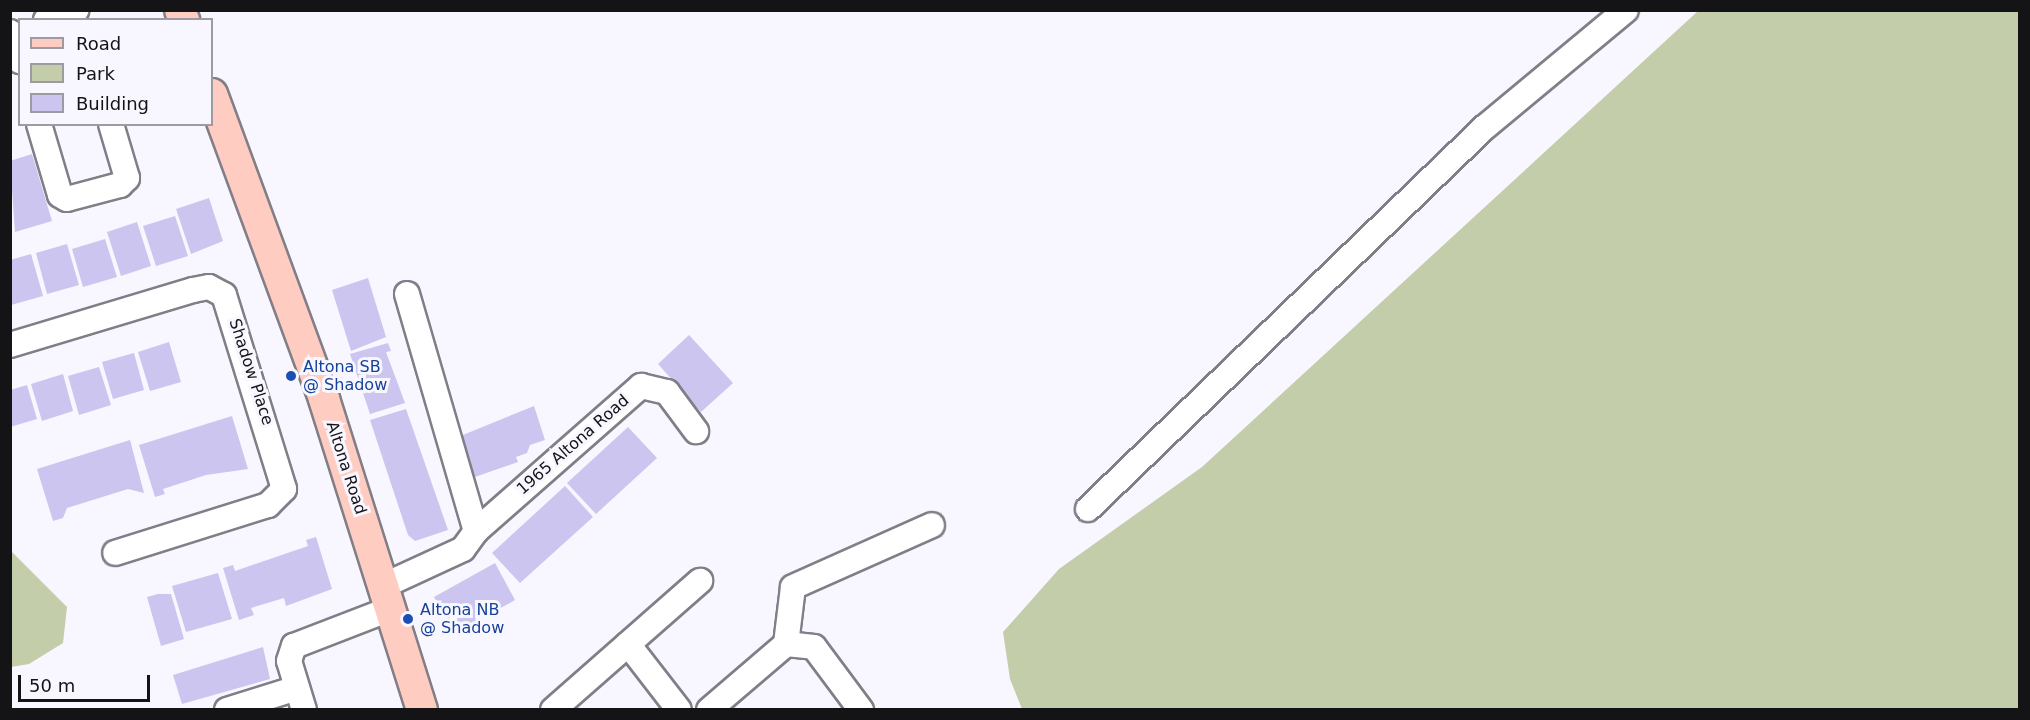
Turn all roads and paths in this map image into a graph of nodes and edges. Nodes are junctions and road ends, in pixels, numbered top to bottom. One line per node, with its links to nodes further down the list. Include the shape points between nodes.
1 (76, 10): 3 (street)
2 (1626, 10): 12 (street, via 1485,127)
3 (52, 18)
4 (10, 31): 5 (street)
5 (18, 55)
6 (213, 97): 17 (main road, Altona Road, via 320,388)
7 (40, 126): 8 (street, via 60,195 75,199 127,178 129,170)
8 (112, 126)
9 (407, 294): 14 (street)
10 (10, 345): 15 (street, Shadow Place, via 193,290 209,287 224,295 284,489 268,506)
11 (696, 431): 14 (street, 1965 Altona Road, via 667,392 640,386)
12 (1088, 509)
13 (932, 525): 19 (street, via 792,587)
14 (476, 531): 17 (street, 1965 Altona Road, via 464,549)
15 (115, 553)
16 (700, 580): 18 (street)
17 (387, 597): 20 (street, 1965 Altona Road, via 294,646 289,661); 22 (main road, Altona Road)
18 (628, 644): 23 (street); 24 (street)
19 (786, 644): 25 (street); 26 (street, via 814,647)
20 (300, 699): 21 (street)
21 (227, 710)
22 (422, 710)
23 (553, 710)
24 (679, 710)
25 (709, 710)
26 (861, 710)

